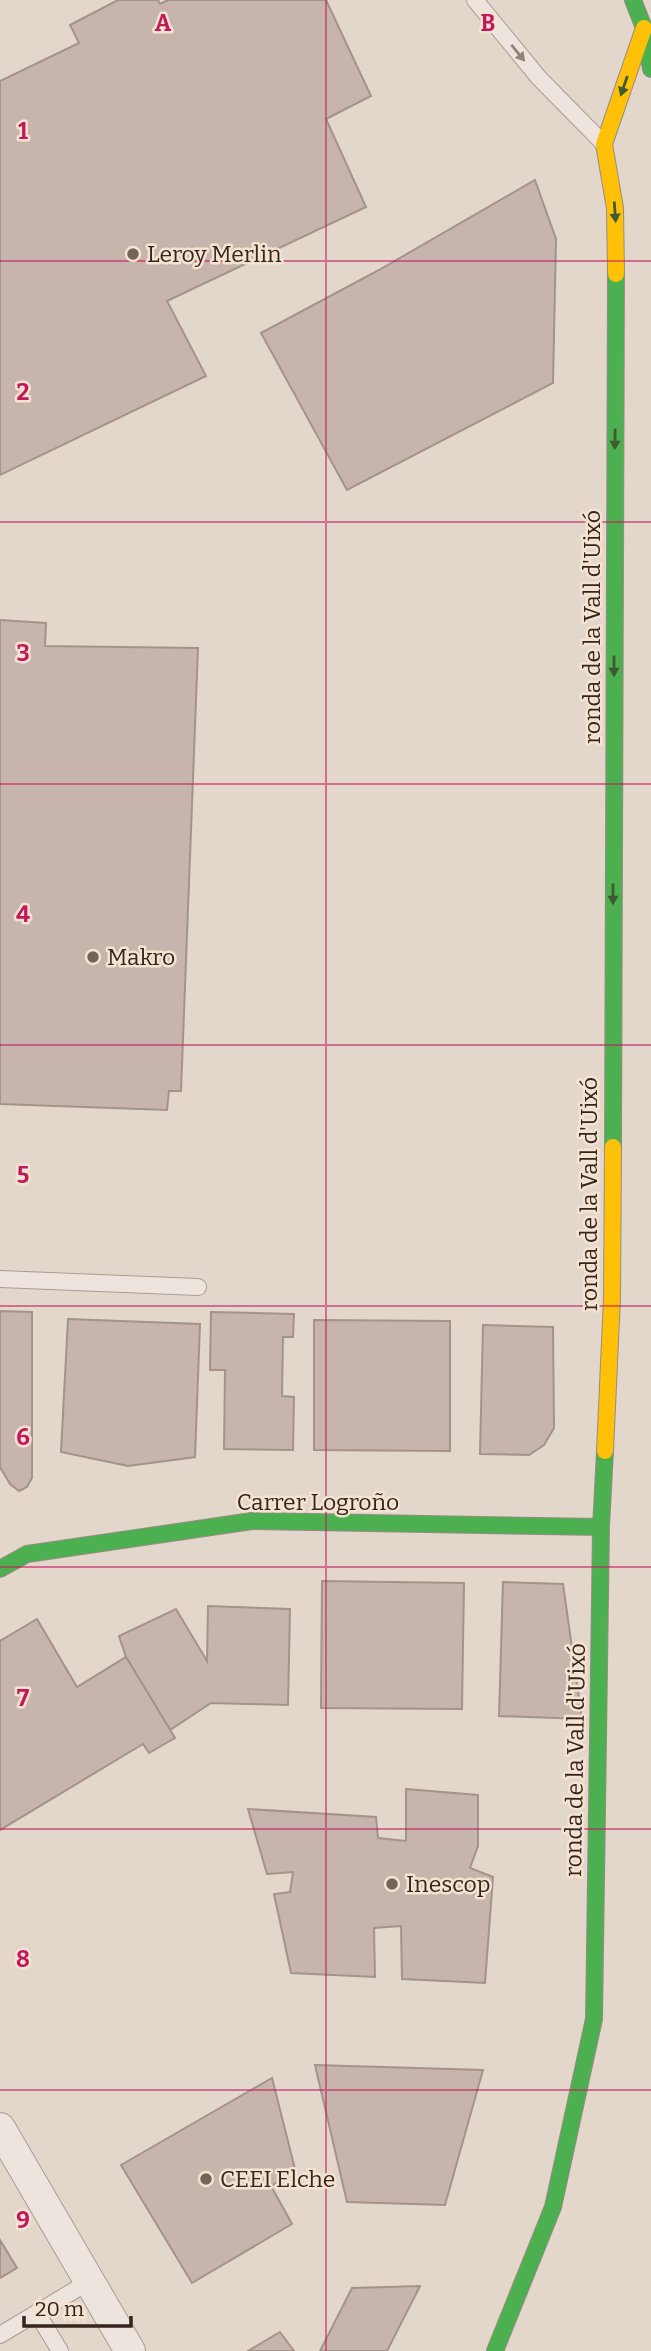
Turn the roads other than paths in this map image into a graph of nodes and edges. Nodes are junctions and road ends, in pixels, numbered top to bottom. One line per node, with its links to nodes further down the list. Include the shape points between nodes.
1 (475, 0): 5 (lane, one-way to 5, via 538,78)
2 (633, 0): 3 (street)
3 (644, 29): 4 (street); 5 (street, ronda de la Vall d'Uixó, one-way to 5)
4 (651, 69)
5 (604, 144): 8 (street, ronda de la Vall d'Uixó, one-way to 8, via 615,208 617,315 612,1298)
6 (0, 1279): 7 (lane)
7 (198, 1287)
8 (601, 1527): 9 (street, Carrer Logroño, via 252,1521 27,1554); 16 (street, ronda de la Vall d'Uixó, via 594,2019 553,2207)
9 (0, 1569)
10 (0, 2128): 11 (street)
11 (90, 2281): 12 (lane); 15 (street)
12 (37, 2313): 13 (lane); 14 (lane)
13 (0, 2335)
14 (60, 2351)
15 (130, 2351)
16 (495, 2351)

